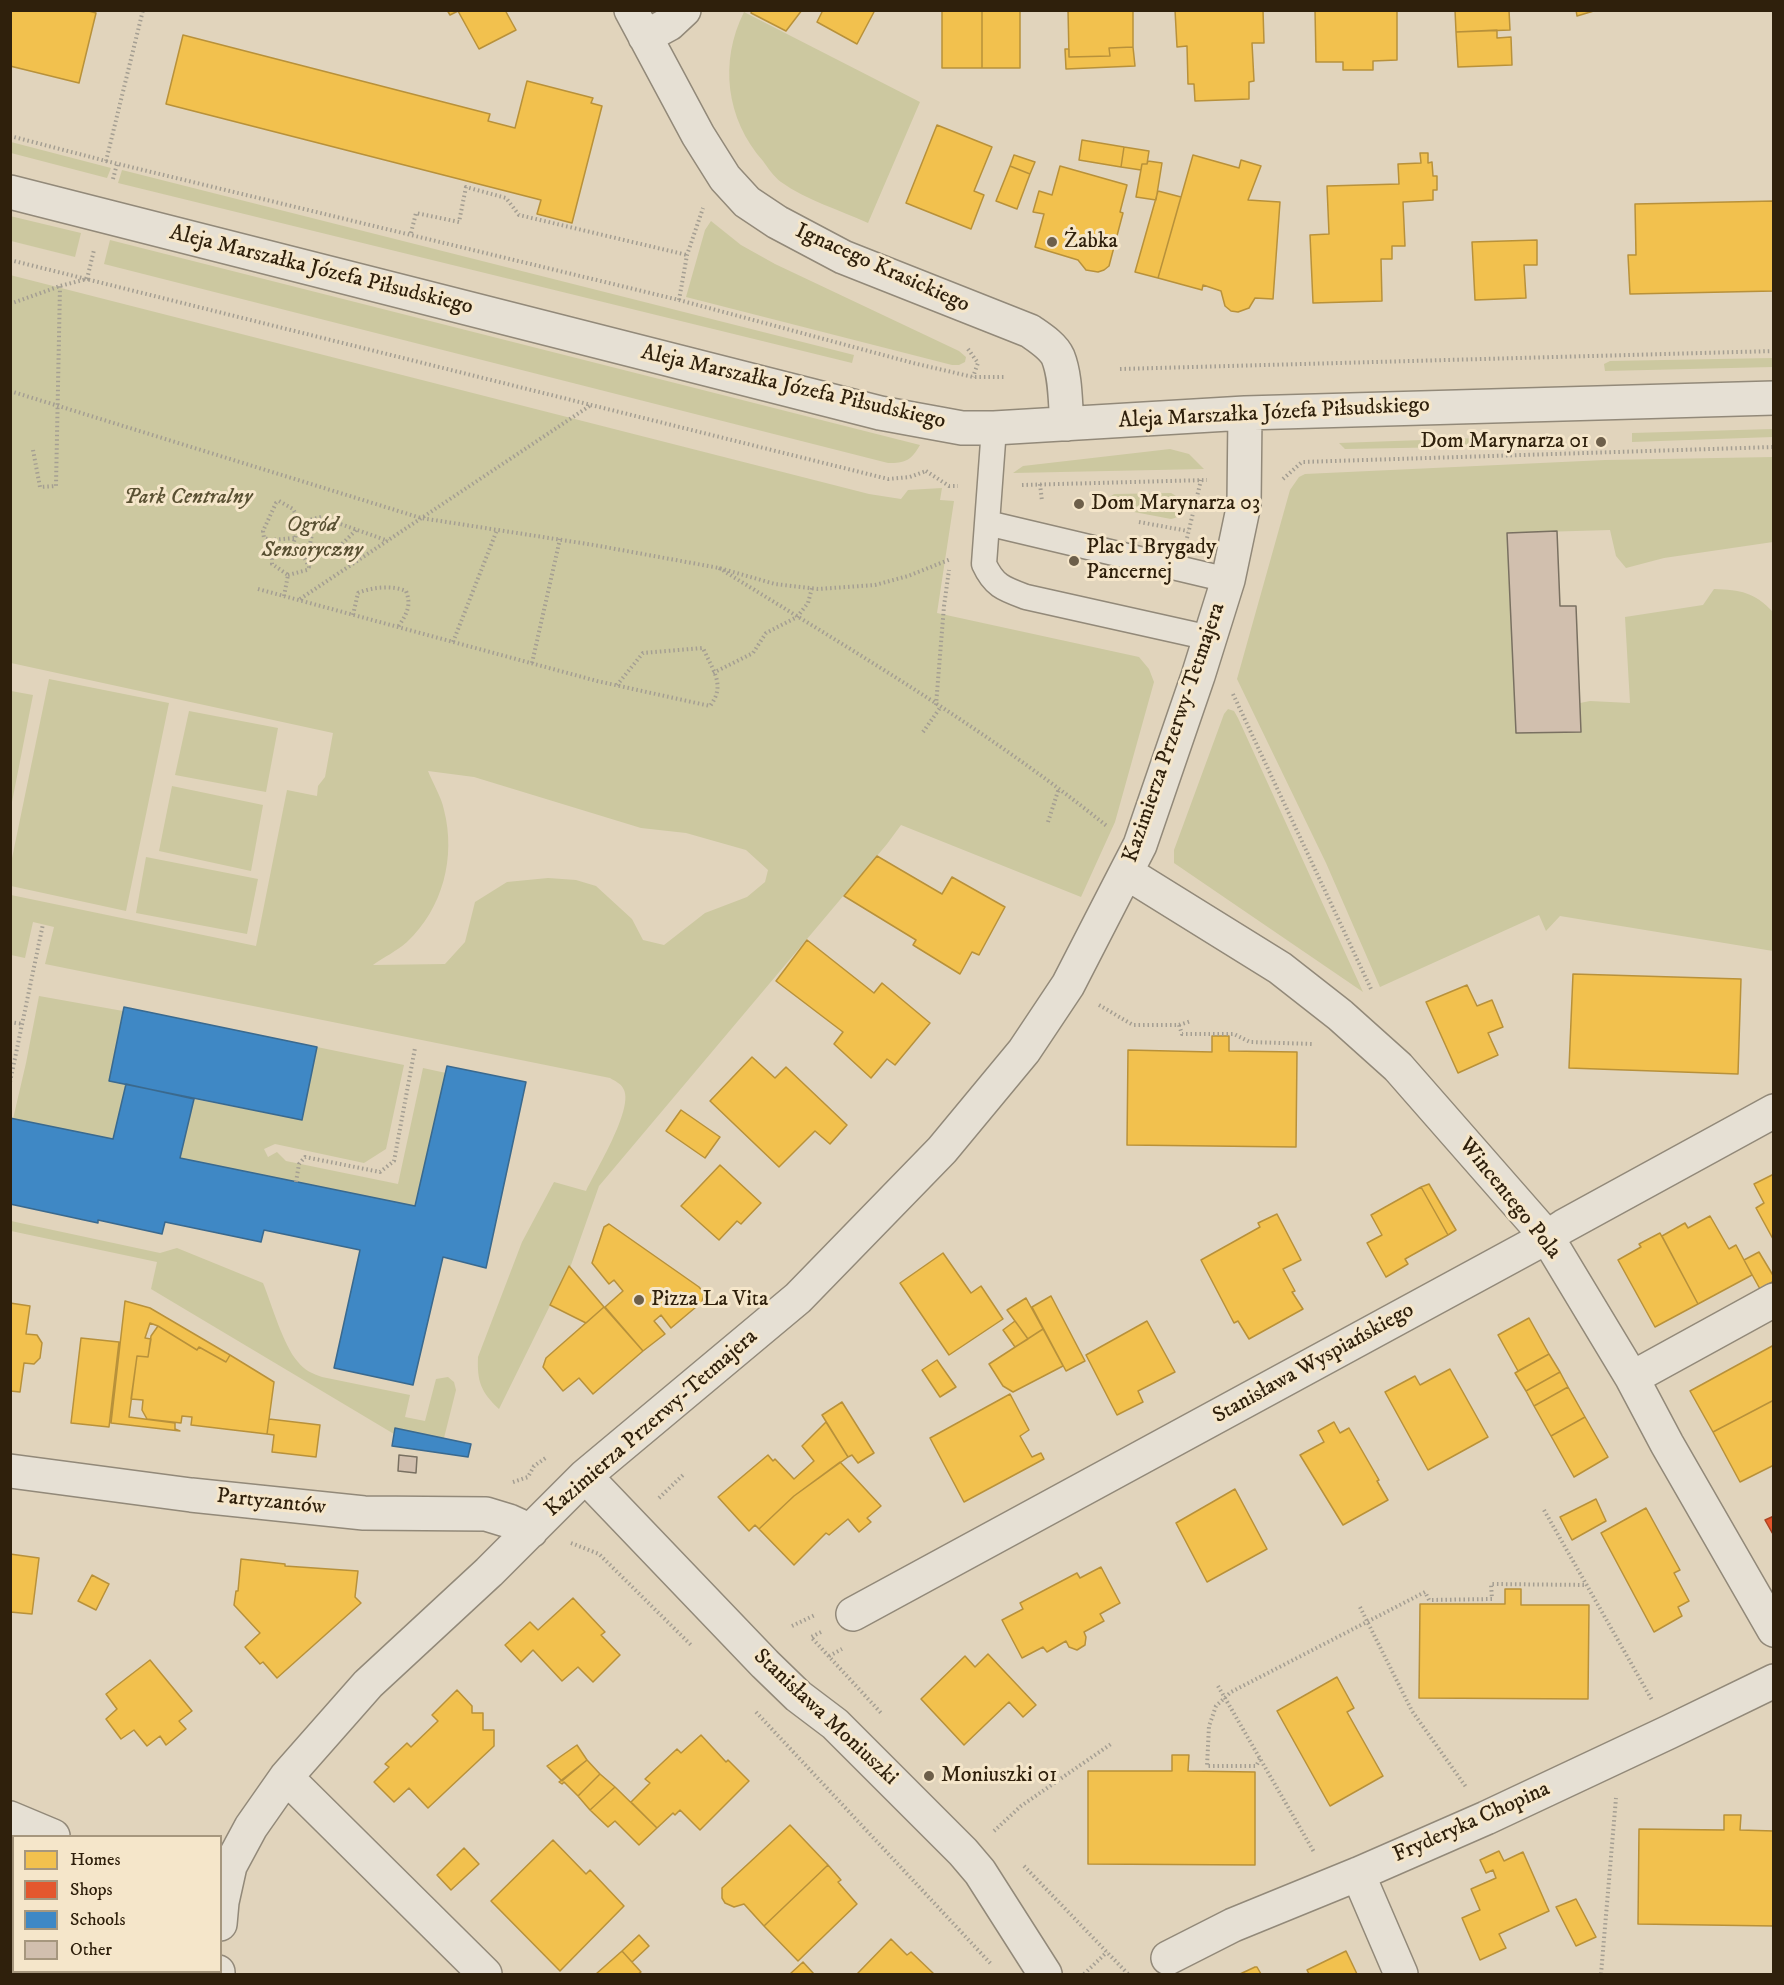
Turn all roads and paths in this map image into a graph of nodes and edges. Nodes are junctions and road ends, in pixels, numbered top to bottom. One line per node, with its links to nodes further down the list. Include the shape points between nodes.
1 (143, 10): 5 (path)
2 (684, 10): 3 (street, via 669,24)
3 (638, 24): 23 (street, Ignacego Krasickiego, via 698,135 725,178 747,202 843,256 1030,331 1058,356)
4 (10, 136): 5 (path)
5 (106, 161): 8 (path)
6 (10, 192): 24 (street, Aleja Marszałka Józefa Piłsudskiego, via 880,413 962,428)
7 (704, 204): 9 (path)
8 (411, 233): 9 (path, via 416,213 459,222 466,187 506,198 519,215); 13 (path)
9 (687, 255): 13 (path)
10 (10, 260): 11 (path)
11 (87, 279): 12 (path); 21 (path)
12 (60, 286): 14 (path); 20 (path)
13 (679, 300): 17 (path, via 973,377)
14 (10, 304)
15 (1773, 351): 16 (path)
16 (1120, 369)
17 (1004, 377)
18 (10, 391): 20 (path)
19 (1773, 398): 22 (street, Aleja Marszałka Józefa Piłsudskiego)
20 (58, 404): 26 (path, via 56,486 40,487); 29 (path)
21 (591, 405): 28 (path, via 888,479 926,471 949,486); 29 (path)
22 (1245, 413): 23 (street, Aleja Marszałka Józefa Piłsudskiego); 27 (street, Kazimierza Przerwy-Tetmajera)
23 (1067, 424): 24 (street, Aleja Marszałka Józefa Piłsudskiego)
24 (994, 428): 28 (lane)
25 (1773, 447): 27 (path, via 1314,461 1302,462 1282,479)
26 (33, 450)
27 (1245, 479): 28 (path); 42 (street, Kazimierza Przerwy-Tetmajera, via 1244,504)
28 (990, 485): 32 (lane)
29 (421, 518): 34 (path); 37 (path)
30 (315, 519): 31 (path); 33 (path, via 321,517); 33 (path, via 310,544 326,553 339,547)
31 (300, 522): 35 (path); 35 (path, via 293,509 279,501 263,531 264,538 271,540)
32 (987, 523): 42 (lane); 51 (lane, via 984,564 991,579 1007,590)
33 (356, 530): 37 (path)
34 (497, 530): 36 (path); 52 (path)
35 (294, 538): 38 (path)
36 (560, 539): 40 (path); 53 (path)
37 (388, 541): 46 (path)
38 (292, 548): 41 (path, via 272,557 272,564); 41 (path, via 309,567)
39 (951, 559): 43 (path, via 875,585)
40 (719, 568): 43 (path, via 775,584); 49 (path)
41 (288, 575): 45 (path)
42 (1228, 580): 51 (street, Kazimierza Przerwy-Tetmajera)
43 (812, 588): 49 (path, via 808,603)
44 (258, 589): 45 (path)
45 (284, 596): 46 (path)
46 (299, 600): 48 (path)
47 (944, 606): 57 (path)
48 (353, 615): 50 (path); 50 (path, via 358,593 397,587 406,591 410,599 408,612)
49 (797, 616): 54 (path, via 766,633 753,653); 57 (path)
50 (398, 627): 52 (path)
51 (1210, 638): 62 (street, Kazimierza Przerwy-Tetmajera)
52 (453, 642): 53 (path)
53 (532, 663): 56 (path)
54 (713, 673): 56 (path, via 704,648 643,652); 56 (path, via 719,687 710,706)
55 (1228, 684): 64 (path)
56 (616, 685)
57 (938, 706): 58 (path); 59 (path)
58 (923, 732)
59 (1059, 788): 60 (path); 61 (path)
60 (1048, 822)
61 (1109, 828)
62 (1127, 873): 76 (street, Wincentego Pola, via 1280,968 1340,1015 1398,1067); 80 (street, Kazimierza Przerwy-Tetmajera, via 1068,985 1024,1051 942,1150 798,1298)
63 (43, 924): 68 (path)
64 (1374, 996)
65 (1095, 1002): 69 (path, via 1134,1025)
66 (1191, 1021): 69 (path)
67 (10, 1022): 68 (path)
68 (22, 1024): 72 (path)
69 (1179, 1025): 70 (path, via 1182,1034 1234,1034 1250,1042)
70 (1318, 1044)
71 (415, 1048): 75 (path, via 394,1161 380,1172 305,1157 299,1164)
72 (12, 1067): 73 (path)
73 (10, 1082)
74 (1773, 1111): 76 (street, Stanisława Wyspiańskiego)
75 (296, 1182)
76 (1547, 1237): 78 (street, Wincentego Pola); 87 (street, Stanisława Wyspiańskiego)
77 (1773, 1300): 78 (street)
78 (1632, 1378): 90 (street, Wincentego Pola)
79 (10, 1471): 82 (street, Partyzantów, via 364,1513 486,1514)
80 (585, 1476): 82 (street, Kazimierza Przerwy-Tetmajera); 113 (street, Stanisława Moniuszki, via 765,1664 835,1724 963,1852)
81 (1544, 1510): 84 (path)
82 (531, 1531): 101 (street, Kazimierza Przerwy-Tetmajera, via 368,1684)
83 (568, 1542): 93 (path, via 599,1554)
84 (1587, 1585): 88 (path, via 1491,1584 1492,1599 1429,1600 1425,1592); 97 (path)
85 (1360, 1607): 88 (path)
86 (820, 1612): 89 (path)
87 (853, 1614)
88 (1367, 1622): 96 (path); 104 (path, via 1413,1711)
89 (792, 1626)
90 (1773, 1630)
91 (822, 1631): 92 (path)
92 (811, 1637)
93 (699, 1654)
94 (1773, 1681): 104 (street, Fryderyka Chopina)
95 (1218, 1686): 96 (path)
96 (1225, 1698): 100 (path); 100 (path, via 1216,1706 1209,1726 1207,1766 1256,1766)
97 (1654, 1702)
98 (755, 1711): 111 (path)
99 (1111, 1744): 105 (path, via 1021,1806)
100 (1260, 1759): 107 (path)
101 (286, 1777): 108 (street, Kazimierza Przerwy-Tetmajera, via 230,1866); 112 (street)
102 (1617, 1788): 116 (path)
103 (10, 1818): 106 (street)
104 (1486, 1818): 107 (street, Fryderyka Chopina)
105 (992, 1833)
106 (51, 1835)
107 (1345, 1879): 110 (street, Fryderyka Chopina, via 1233,1924); 115 (street)
108 (222, 1904)
109 (1107, 1952): 114 (path)
110 (1168, 1958)
111 (992, 1966)
112 (485, 1974)
113 (1046, 1974)
114 (1084, 1974)
115 (1401, 1974)
116 (1601, 1974)

